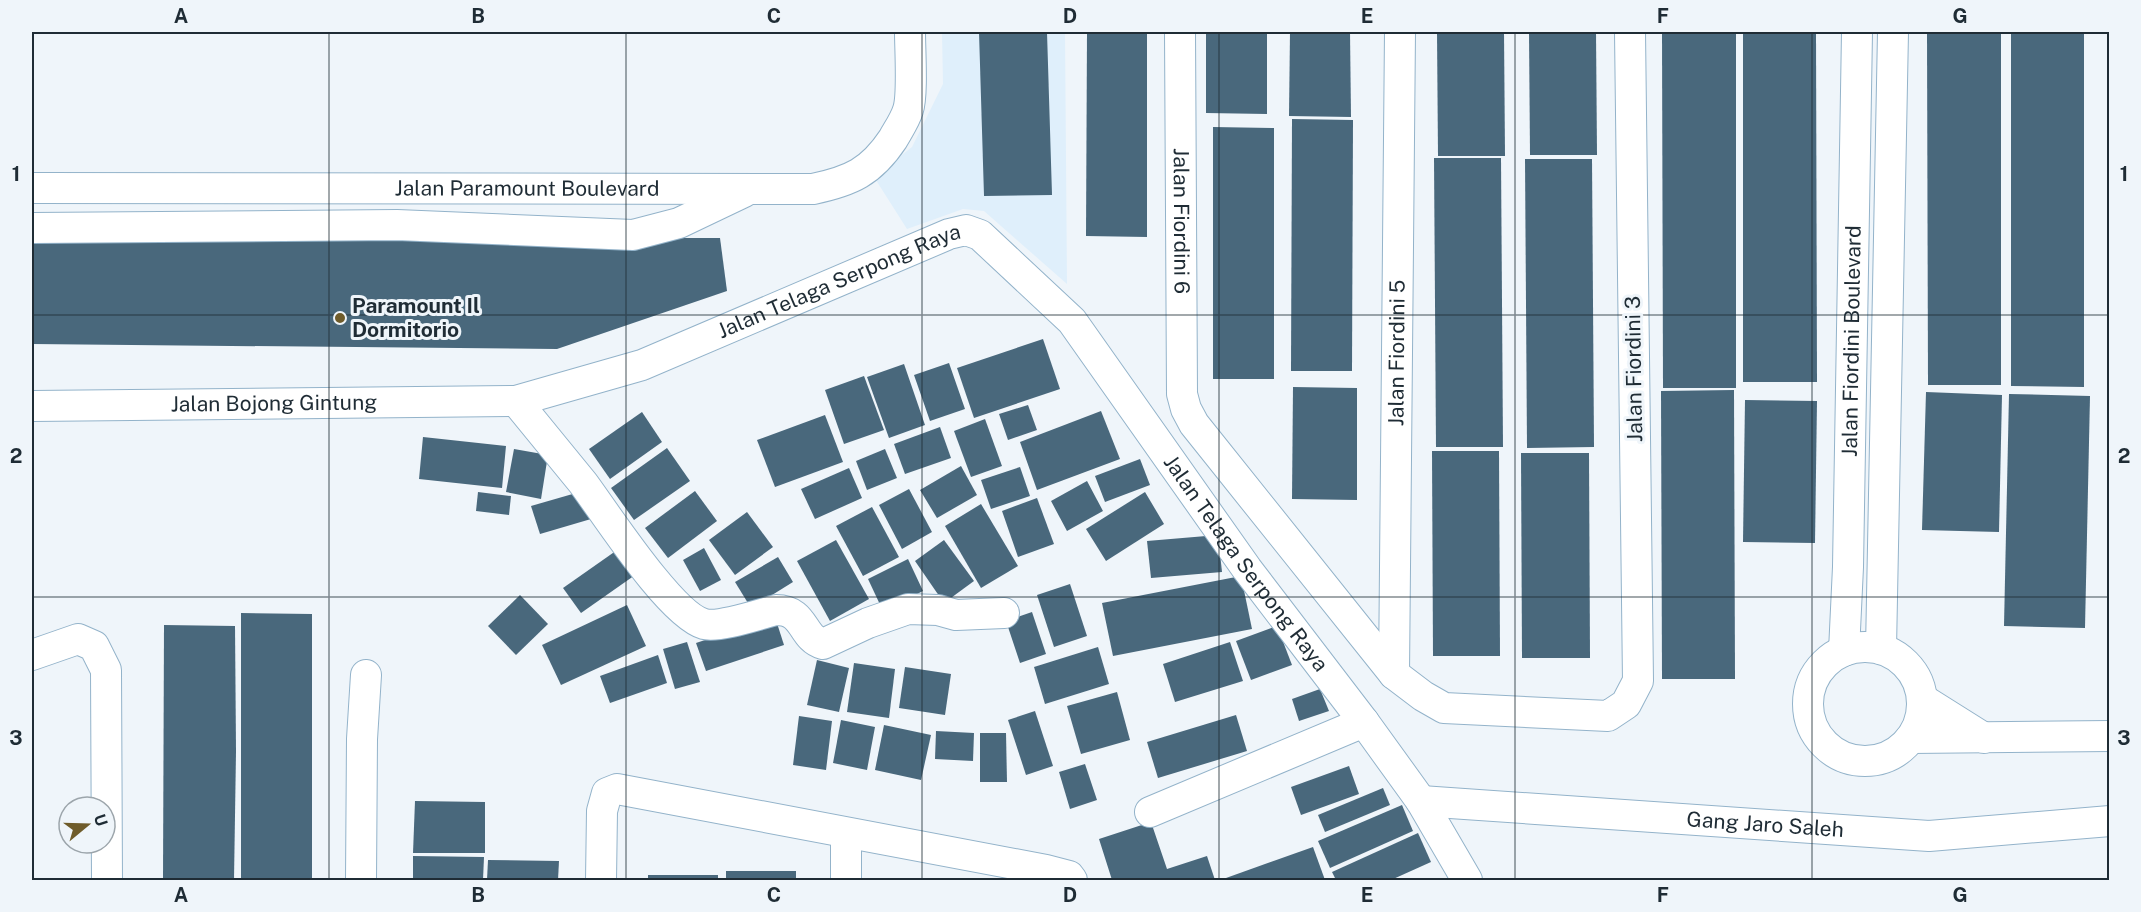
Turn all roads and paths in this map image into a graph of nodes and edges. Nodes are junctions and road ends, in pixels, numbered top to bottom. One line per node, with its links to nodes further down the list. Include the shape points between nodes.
1 (910, 32): 8 (street, Jalan Paramount Boulevard, via 909,109 882,155 860,174 840,183 813,189)
2 (1180, 32): 16 (street, Jalan Fiordini 6, via 1182,394 1186,409)
3 (1400, 32): 16 (street, Jalan Fiordini 5)
4 (1630, 32): 16 (street, Jalan Fiordini 3, via 1638,681 1626,704 1608,716 1444,708)
5 (1857, 32): 14 (street, Jalan Fiordini Boulevard)
6 (1893, 32): 13 (street, Jalan Fiordini Boulevard)
7 (32, 188): 8 (street, Jalan Paramount Boulevard)
8 (752, 188): 9 (street, via 679,223 633,235 397,225)
9 (32, 228)
10 (516, 402): 11 (street, Jalan Bojong Gintung); 12 (street, via 583,483 663,591 695,621 720,624 785,610 794,613 814,639 823,644 908,609 956,615); 19 (street, Jalan Telaga Serpong Raya, via 642,365 949,234 966,230 980,235 1072,321 1247,569)
11 (32, 406)
12 (1004, 613)
13 (1881, 649): 14 (street, via 1862,646); 18 (street, via 1901,660 1915,677)
14 (1844, 651): 21 (street, via 1816,673 1809,689 1807,706 1819,740 1848,760 1866,761 1883,759 1899,751)
15 (32, 655): 28 (street, via 78,639 94,646 106,670)
16 (1394, 674)
17 (366, 675): 29 (street)
18 (1922, 699): 21 (street, via 1919,722); 22 (street)
19 (1364, 722): 23 (street, Jalan Telaga Serpong Raya); 24 (street)
20 (2109, 735): 22 (street)
21 (1911, 738): 22 (street)
22 (1984, 738)
23 (1420, 801): 25 (street, Gang Jaro Saleh, via 1929,836); 32 (street, Jalan Telaga Serpong Raya)
24 (1150, 812)
25 (2109, 821)
26 (846, 832): 27 (street); 30 (street, via 617,789 607,793 602,811); 31 (street)
27 (1071, 878)
28 (107, 880)
29 (361, 880)
30 (602, 880)
31 (846, 880)
32 (1467, 880)

